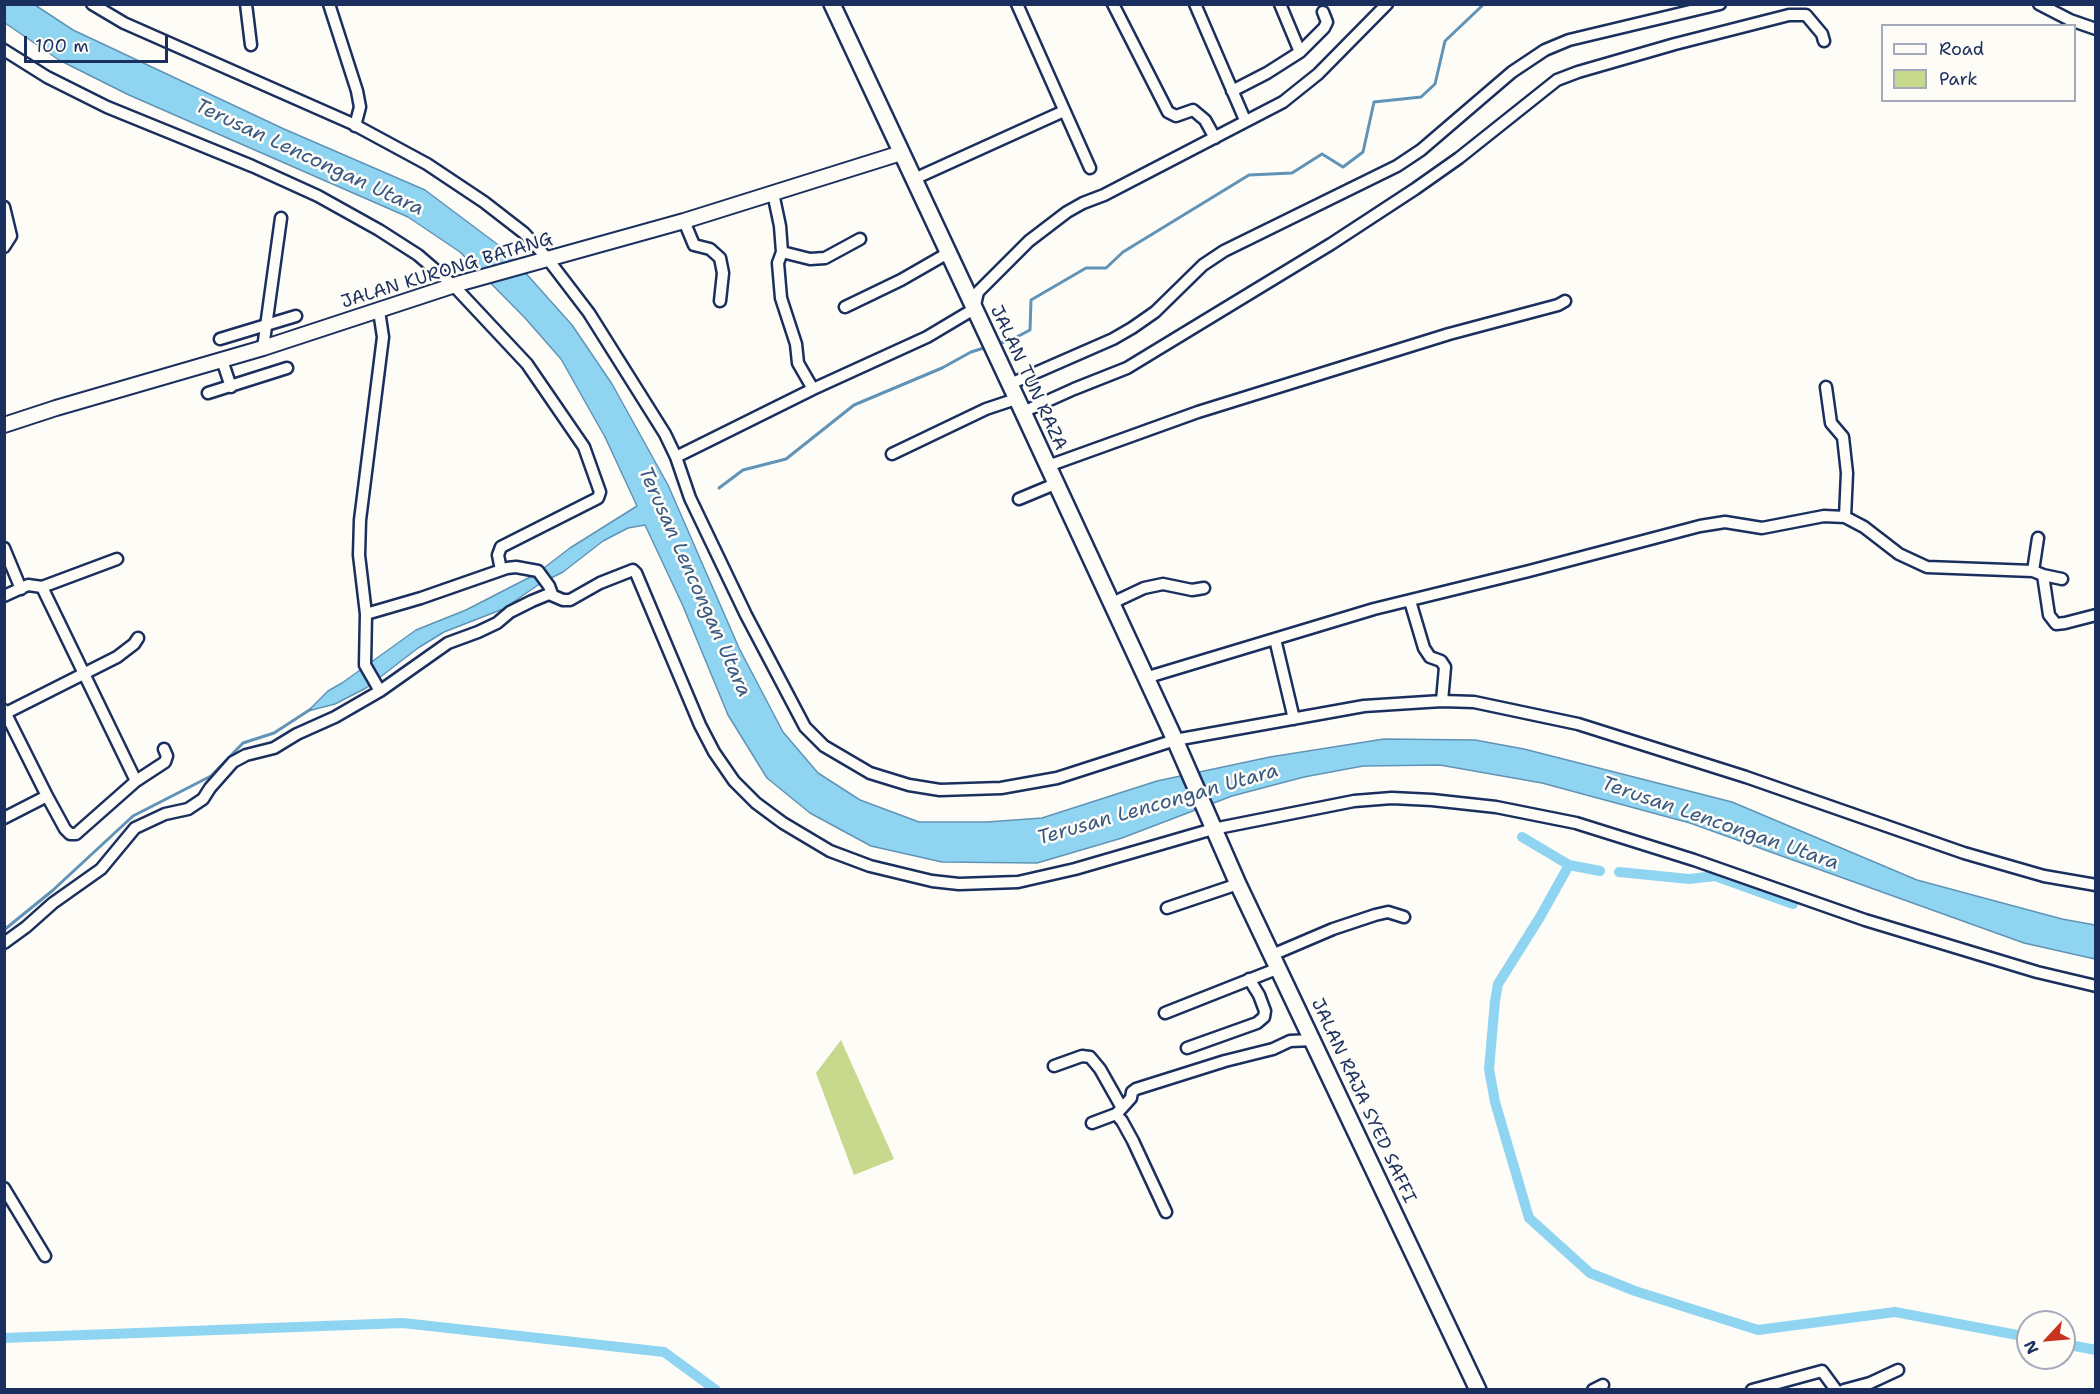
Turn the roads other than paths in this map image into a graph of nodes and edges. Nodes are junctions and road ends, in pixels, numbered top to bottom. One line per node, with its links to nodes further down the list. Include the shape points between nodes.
1 (92, 4): 21 (street, via 124,23)
2 (246, 4): 15 (street)
3 (328, 4): 21 (street, via 357,91 360,107)
4 (832, 4): 23 (main road, JALAN TUN RAZA)
5 (1017, 4): 19 (street)
6 (1113, 4): 22 (street, via 1168,112 1176,116 1193,110 1205,120)
7 (1195, 4): 18 (street)
8 (1280, 4): 17 (street)
9 (1387, 4): 20 (street, via 1298,92)
10 (1720, 4): 47 (street, via 1569,40 1545,50 1512,72 1398,166 1224,251 1203,265 1155,312 1113,339)
11 (2039, 4): 13 (street)
12 (1323, 12): 17 (street, via 1327,22 1324,28)
13 (2096, 30)
14 (1824, 41): 52 (street, via 1806,15 1789,15 1557,80 1415,189 1127,368)
15 (251, 45)
16 (4, 50): 35 (street, via 47,77 107,106 318,196 379,230)
17 (1300, 52): 18 (street)
18 (1232, 91): 20 (street)
19 (1064, 111): 24 (street); 25 (street)
20 (1245, 120): 22 (street)
21 (355, 126): 34 (street, via 427,164 484,202 524,233)
22 (1215, 138): 39 (street, via 1067,212 1029,241 978,292)
23 (901, 153): 25 (main road, JALAN TUN RAZA); 26 (street, JALAN KURONG BATANG)
24 (1090, 168)
25 (914, 179): 33 (main road, JALAN TUN RAZA)
26 (773, 193): 29 (street, JALAN KURONG BATANG); 32 (street)
27 (4, 207): 31 (street, via 11,236)
28 (281, 218): 42 (street)
29 (684, 221): 34 (street, JALAN KURONG BATANG); 36 (street, via 694,245 710,249 720,258)
30 (860, 239): 32 (street, via 825,258 810,259)
31 (4, 247)
32 (782, 252): 50 (street, via 778,263 781,298 798,363)
33 (948, 254): 38 (street); 39 (main road, JALAN TUN RAZA)
34 (547, 258): 35 (street, JALAN KURONG BATANG); 55 (street, via 589,313)
35 (458, 285): 40 (street, JALAN KURONG BATANG); 63 (street, via 527,364 584,447 600,492 598,498 501,547)
36 (720, 301)
37 (1564, 301): 56 (street, via 1198,412)
38 (845, 307)
39 (974, 309): 47 (main road, JALAN TUN RAZA); 50 (street, via 927,337)
40 (379, 311): 44 (street, JALAN KURONG BATANG); 73 (street, via 383,337 360,520 359,555)
41 (296, 316): 42 (street)
42 (266, 325): 43 (street); 44 (street)
43 (220, 339)
44 (263, 348): 45 (street, JALAN KURONG BATANG)
45 (222, 360): 48 (street); 53 (street, JALAN KURONG BATANG)
46 (287, 368): 48 (street)
47 (1010, 384): 52 (main road, JALAN TUN RAZA)
48 (231, 387): 51 (street)
49 (1826, 387): 59 (street, via 1831,423 1843,437 1847,473)
50 (813, 389): 55 (street)
51 (208, 393)
52 (1020, 405): 54 (street, via 986,410); 56 (main road, JALAN TUN RAZA)
53 (4, 425)
54 (892, 454)
55 (676, 457): 83 (street, via 690,498 798,715 813,736 852,764 887,780 924,788 1001,788 1057,777)
56 (1048, 466): 57 (main road, JALAN TUN RAZA)
57 (1055, 484): 58 (street); 72 (main road, JALAN TUN RAZA)
58 (1019, 499)
59 (1845, 517): 64 (street, via 1899,554 1927,567); 71 (street, via 1824,516 1762,528 1725,522 1700,526)
60 (2038, 538): 64 (street)
61 (4, 548): 67 (street)
62 (117, 559): 66 (street)
63 (501, 570): 69 (street, via 516,567 538,571); 73 (street)
64 (2038, 573): 65 (street); 74 (street, via 2055,624)
65 (2062, 579)
66 (42, 587): 67 (street); 77 (street)
67 (21, 588): 70 (street)
68 (1204, 588): 72 (street, via 1192,590 1163,584)
69 (552, 594): 79 (street, via 510,612 478,632 447,643); 88 (street, via 570,600 600,583 635,571 700,725 734,781 783,823 830,851 870,867 959,884 1018,882 1075,869)
70 (4, 596)
71 (1410, 601): 76 (street); 80 (street, via 1424,648 1445,667)
72 (1110, 603): 78 (main road, JALAN TUN RAZA)
73 (366, 614): 79 (street, via 365,665)
74 (2096, 615)
75 (138, 638): 77 (street, via 117,657)
76 (1275, 639): 78 (street); 82 (street)
77 (84, 674): 81 (street); 85 (street)
78 (1145, 678): 83 (main road, JALAN TUN RAZA)
79 (379, 688): 93 (street, via 335,717 274,748 233,762 203,799 188,808 135,828 101,869)
80 (1442, 701): 82 (street, via 1364,706); 90 (street, via 1474,702 1578,724 1964,853 2044,876)
81 (5, 712): 86 (street)
82 (1294, 719): 83 (street)
83 (1175, 740): 88 (main road, JALAN TUN RAZA)
84 (164, 749): 85 (street, via 165,762)
85 (136, 781): 86 (street, via 76,834 65,829)
86 (47, 796): 87 (street)
87 (4, 818)
88 (1212, 827): 89 (main road, JALAN RAJA SYED SAFFI); 96 (street, via 1354,801 1392,798 1496,807 1576,823 1897,930)
89 (1238, 884): 91 (street); 94 (main road, JALAN RAJA SYED SAFFI)
90 (2096, 885)
91 (1167, 908)
92 (1404, 917): 94 (street, via 1388,912 1357,920)
93 (4, 943)
94 (1275, 961): 95 (street); 98 (main road, JALAN RAJA SYED SAFFI)
95 (1249, 979): 97 (street); 99 (street, via 1259,995 1264,1017)
96 (2096, 986)
97 (1165, 1013)
98 (1313, 1040): 101 (street, via 1290,1041 1136,1089); 107 (main road, JALAN RAJA SYED SAFFI)
99 (1187, 1048)
100 (1054, 1066): 101 (street, via 1090,1057 1100,1069)
101 (1119, 1111): 102 (street); 104 (street)
102 (1092, 1123)
103 (4, 1188): 105 (street)
104 (1166, 1212)
105 (45, 1256)
106 (1899, 1370): 110 (street)
107 (1478, 1389)
108 (1752, 1389): 109 (street, via 1822,1371)
109 (1836, 1389)
110 (1844, 1389)

